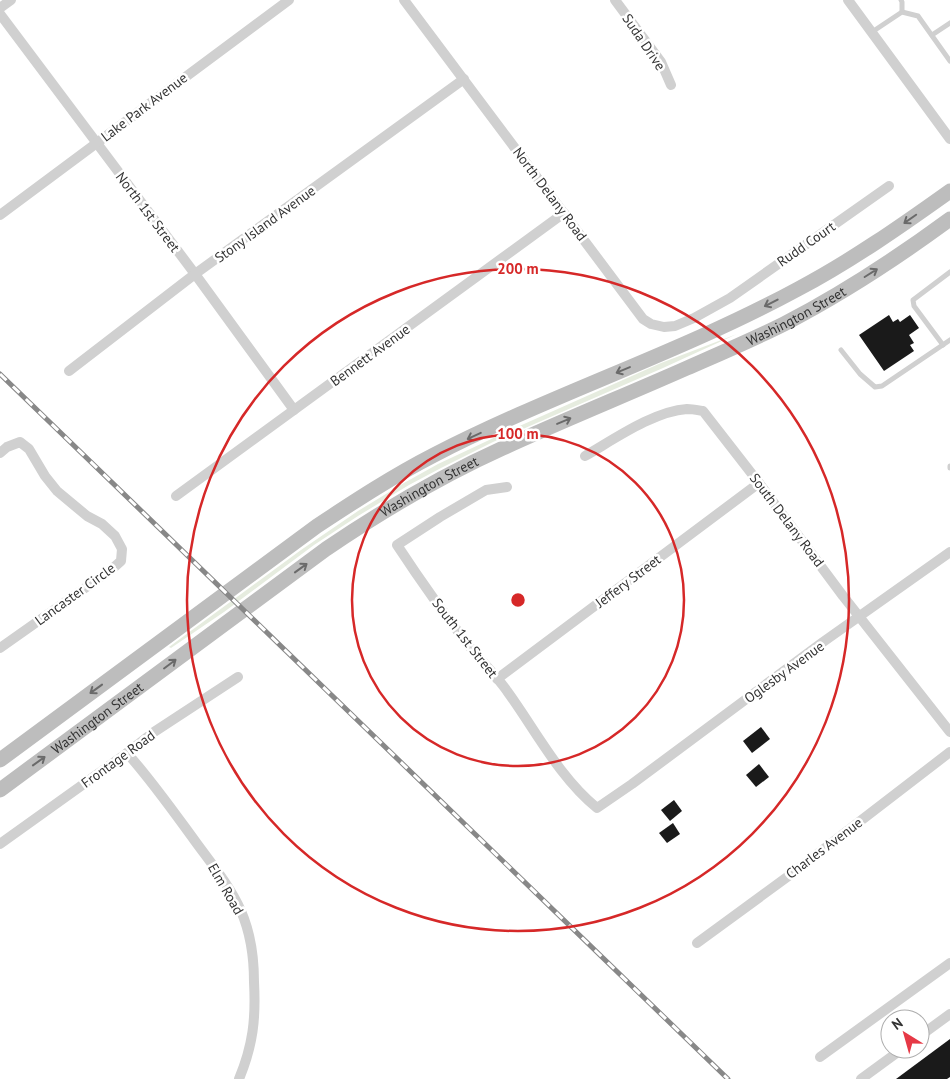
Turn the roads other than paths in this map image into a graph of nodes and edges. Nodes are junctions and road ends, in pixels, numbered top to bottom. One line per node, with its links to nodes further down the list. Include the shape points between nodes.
1 (10, 0): 7 (street)
2 (288, 0): 17 (street, Lake Park Avenue)
3 (404, 0): 14 (street, North Delany Road)
4 (615, 0): 15 (street, Suda Drive, via 661,62)
5 (848, 0): 11 (street)
6 (903, 1): 8 (lane)
7 (0, 8)
8 (902, 12): 11 (lane); 12 (lane, via 918,16)
9 (0, 14): 17 (street, North 1st Street)
10 (950, 23): 12 (lane)
11 (872, 32): 16 (street)
12 (932, 35): 13 (lane)
13 (950, 61)
14 (464, 80): 20 (street, North Delany Road); 24 (street, Stony Island Avenue)
15 (671, 85)
16 (950, 139)
17 (96, 143): 21 (street, Lake Park Avenue); 24 (street, North 1st Street)
18 (889, 186): 25 (street, Rudd Court)
19 (950, 191): 44 (main road, Washington Street, one-way to 44, via 874,244 798,290 456,444 369,493 318,526)
20 (564, 213): 25 (street, North Delany Road, via 643,319 651,324 664,328 675,326); 30 (street, Bennett Avenue)
21 (0, 215)
22 (950, 219): 45 (main road, Washington Street, one-way to 22, via 326,549 380,514 502,448 784,324 861,280)
23 (950, 272): 27 (lane, via 913,300)
24 (195, 274): 29 (street, Stony Island Avenue); 30 (street, North 1st Street)
25 (722, 302)
26 (950, 340): 27 (lane)
27 (943, 345): 28 (lane, via 882,386 875,386 860,374)
28 (841, 350)
29 (69, 371)
30 (294, 410): 35 (street, Bennett Avenue)
31 (0, 453): 38 (street, Lancaster Circle, via 20,442 29,449 57,491 102,524 115,536 122,549 121,561)
32 (585, 456): 33 (street, South Delany Road, via 666,413 687,409 702,411)
33 (759, 483): 37 (street, South Delany Road); 40 (street, Jeffery Street)
34 (507, 487): 40 (street, South 1st Street, via 486,490 396,545 471,648)
35 (176, 496)
36 (950, 552): 37 (street, Oglesby Avenue)
37 (860, 616): 41 (street, South Delany Road); 46 (street, Oglesby Avenue)
38 (0, 648)
39 (238, 677): 43 (street, Frontage Road)
40 (498, 678): 46 (street, South 1st Street, via 552,758 585,798 597,808)
41 (950, 732)
42 (950, 752): 48 (street, Charles Avenue)
43 (127, 753): 47 (street, Frontage Road); 54 (street, Elm Road, via 210,861 241,912 254,960 255,1011 252,1038)
44 (0, 760)
45 (0, 790)
46 (619, 793)
47 (0, 844)
48 (697, 943)
49 (950, 963): 52 (street)
50 (950, 1014): 51 (street)
51 (930, 1029)
52 (820, 1057)
53 (888, 1059): 55 (street)
54 (239, 1079)
55 (860, 1079)

